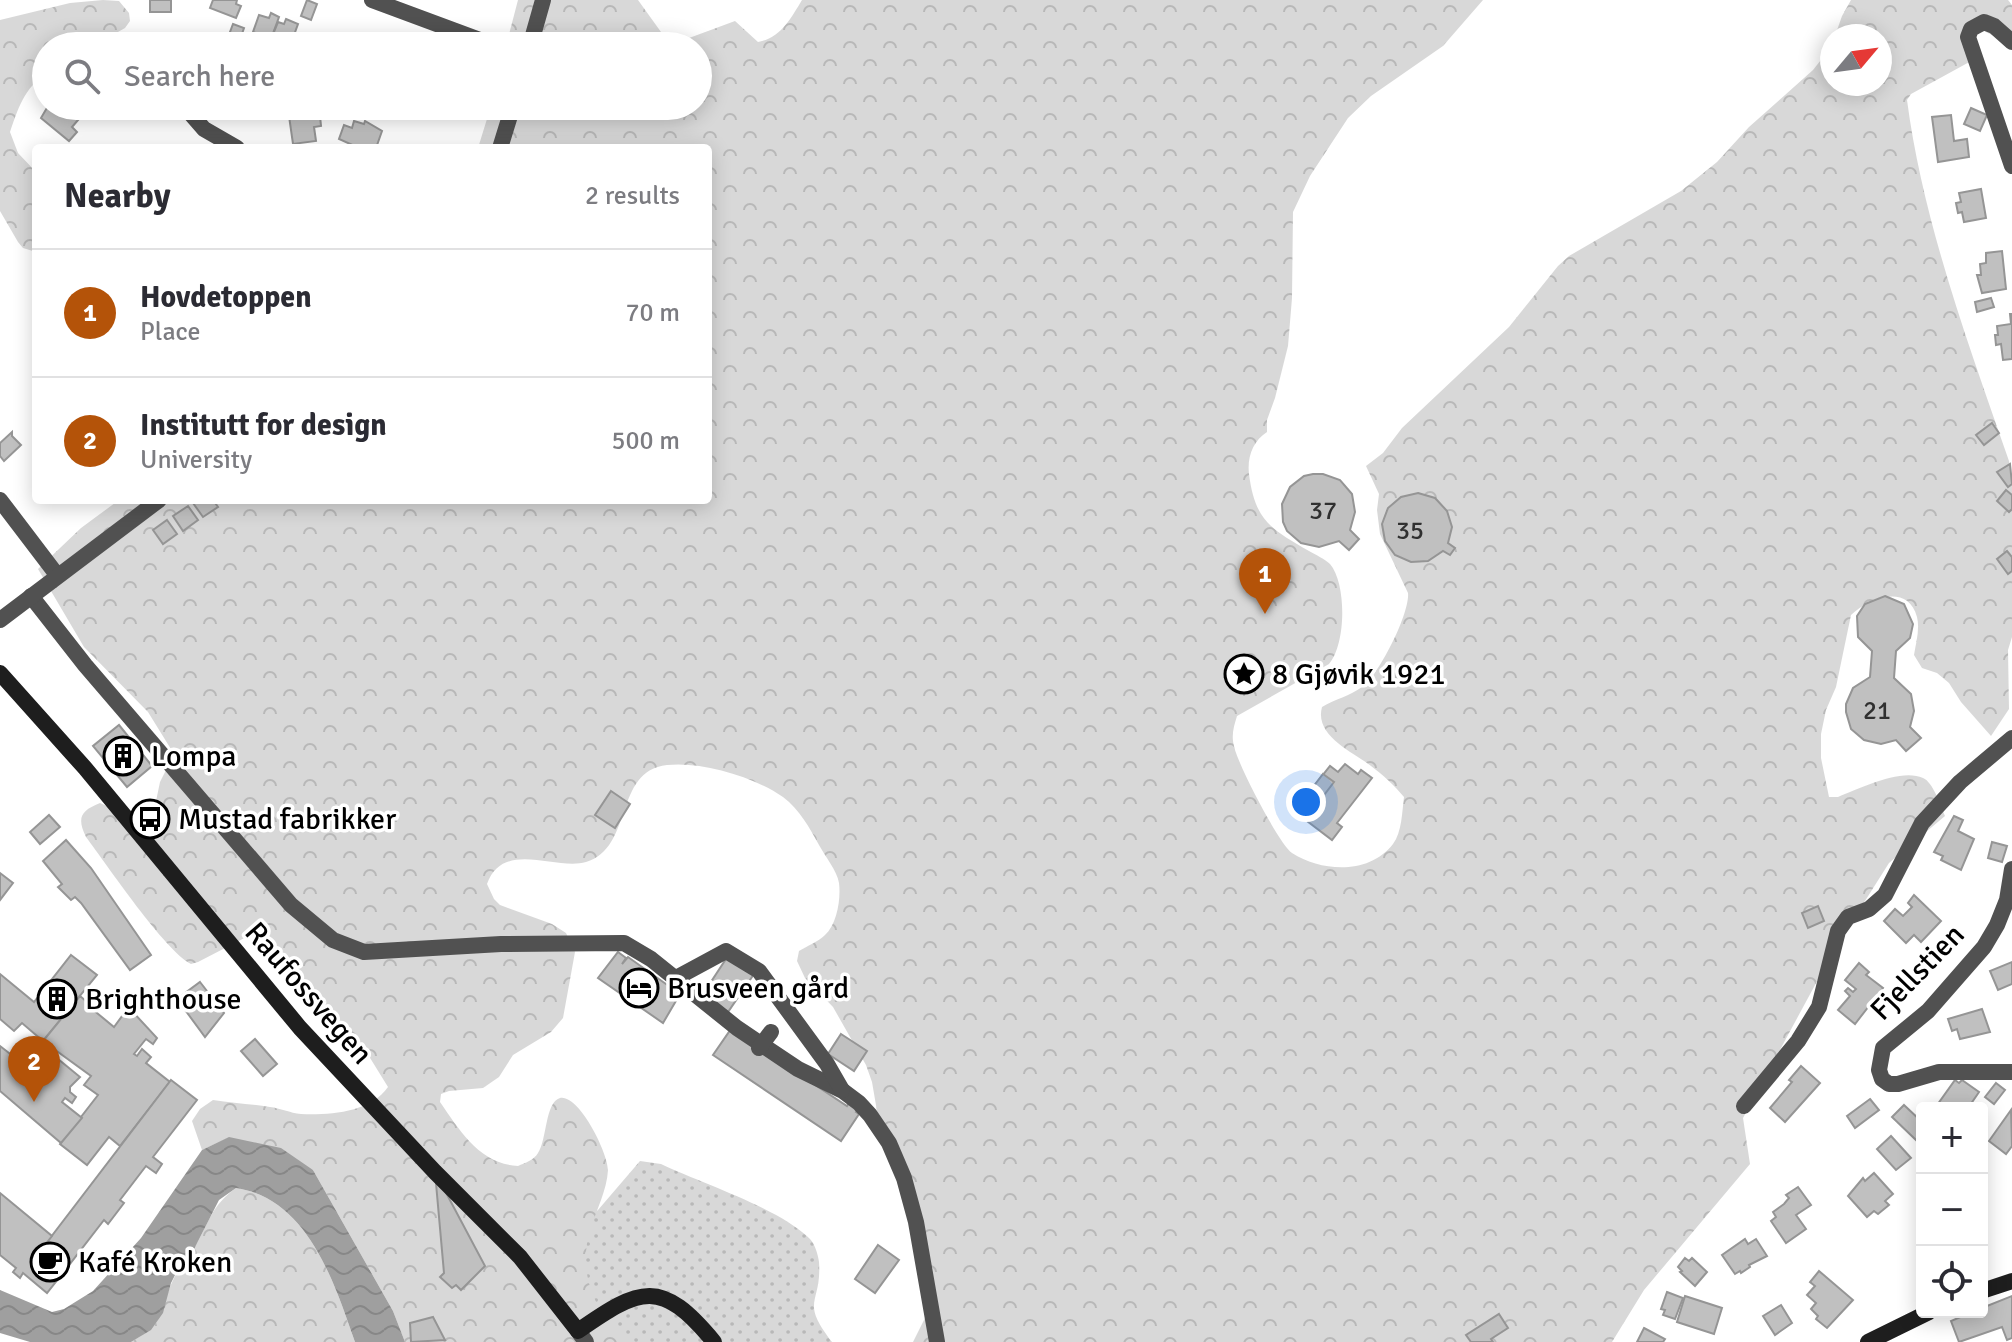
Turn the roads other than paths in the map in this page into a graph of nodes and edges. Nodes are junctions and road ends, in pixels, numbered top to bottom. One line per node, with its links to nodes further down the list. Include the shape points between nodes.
1 (372, 0): 3 (street)
2 (543, 0): 4 (street)
3 (458, 32)
4 (534, 32)
5 (2012, 42): 10 (street, via 1984,22 1968,37)
6 (196, 120): 8 (street)
7 (509, 120): 9 (street)
8 (230, 144)
9 (501, 144)
10 (2012, 166)
11 (0, 500): 13 (street)
12 (152, 504): 13 (street)
13 (57, 575): 14 (street)
14 (31, 596): 15 (street); 19 (street, via 291,905 333,940 364,952 624,943)
15 (0, 620)
16 (0, 673): 28 (main road, Raufossvegen, via 300,1028 520,1257)
17 (2012, 738): 24 (street, via 1922,823 1885,895 1848,917 1838,931 1819,1007)
18 (2012, 869): 22 (street, Fjellstien, via 2007,900 1984,947 1936,1002 1883,1048 1879,1070 1889,1084 1939,1072)
19 (676, 978): 20 (street, via 726,951 759,971); 23 (street, via 737,1028 798,1069)
20 (787, 1010): 21 (street, bridge); 23 (street)
21 (759, 1048)
22 (2012, 1072)
23 (843, 1091): 30 (street, via 870,1115 904,1178)
24 (1744, 1106)
25 (2012, 1281): 26 (main road)
26 (1988, 1289)
27 (1917, 1318): 31 (main road)
28 (582, 1336): 29 (main road, via 615,1305 650,1295 684,1308)
29 (714, 1342)
30 (937, 1342)
31 (1868, 1342)

